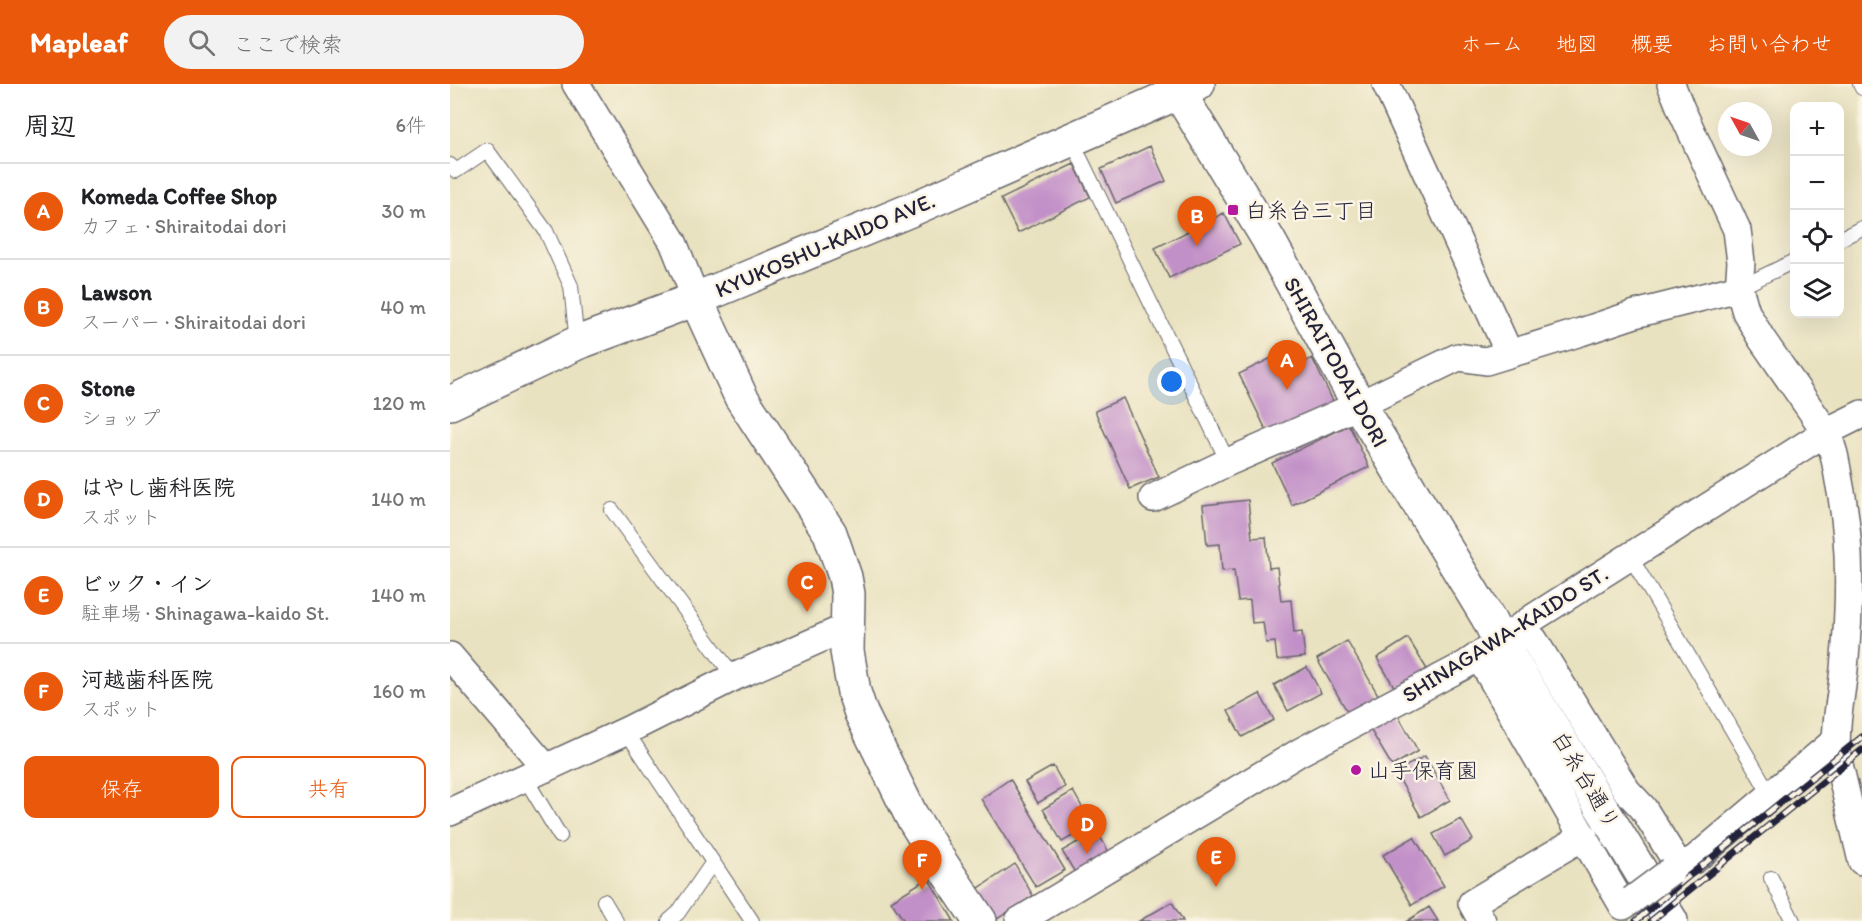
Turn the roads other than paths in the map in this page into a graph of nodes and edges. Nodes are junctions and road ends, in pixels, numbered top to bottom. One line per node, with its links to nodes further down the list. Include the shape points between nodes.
1 (576, 84): 11 (street, via 673,242)
2 (1386, 84): 13 (street)
3 (1671, 84): 10 (street, via 1737,230)
4 (1183, 87): 5 (street, KYUKOSHU-KAIDO AVE.); 15 (street, SHIRAITODAI DORI)
5 (1071, 139): 11 (street, KYUKOSHU-KAIDO AVE.); 18 (lane)
6 (450, 165): 12 (lane, via 456,171 487,150 546,231 571,286)
7 (1862, 228): 8 (lane)
8 (1844, 237)
9 (1790, 263): 10 (lane)
10 (1739, 288): 13 (street, via 1635,314); 17 (street, via 1746,312 1761,338)
11 (696, 299): 12 (street, KYUKOSHU-KAIDO AVE.); 22 (street, via 741,397 830,533 845,577)
12 (577, 344): 14 (street, KYUKOSHU-KAIDO AVE.)
13 (1509, 353): 15 (street, via 1486,361 1458,357)
14 (450, 403)
15 (1359, 405): 18 (street); 23 (street, SHIRAITODAI DORI)
16 (1862, 414): 17 (street, SHINAGAWA-KAIDO ST.)
17 (1826, 432): 21 (street, SHINAGAWA-KAIDO ST.); 27 (street, via 1833,446 1845,508 1849,566 1844,670)
18 (1228, 462): 19 (street)
19 (1152, 498)
20 (612, 510): 25 (lane)
21 (1630, 556): 23 (street, SHINAGAWA-KAIDO ST.); 29 (lane)
22 (847, 627): 25 (street); 41 (street, via 850,672 861,713 911,815)
23 (1499, 640): 32 (street, via 1484,665); 35 (street, via 1526,634 1534,640 1627,791 1642,808); 42 (street, SHINAGAWA-KAIDO ST., via 1465,665 1300,752); 44 (street, 白糸台通り)
24 (450, 656): 28 (street)
25 (734, 677): 26 (street)
26 (626, 730): 28 (street); 34 (lane)
27 (1835, 741): 29 (street); 33 (street)
28 (536, 773): 30 (street); 31 (lane)
29 (1771, 796): 35 (street, via 1695,859)
30 (450, 812)
31 (560, 836)
32 (1584, 836): 35 (street, bridge, via 1623,906); 43 (street, via 1472,903)
33 (1862, 861)
34 (713, 862): 39 (lane); 40 (lane)
35 (1675, 868)
36 (1771, 878): 45 (lane)
37 (603, 901): 38 (lane)
38 (616, 921)
39 (669, 921)
40 (752, 921)
41 (980, 921)
42 (1019, 921)
43 (1482, 921)
44 (1671, 921)
45 (1793, 921)

